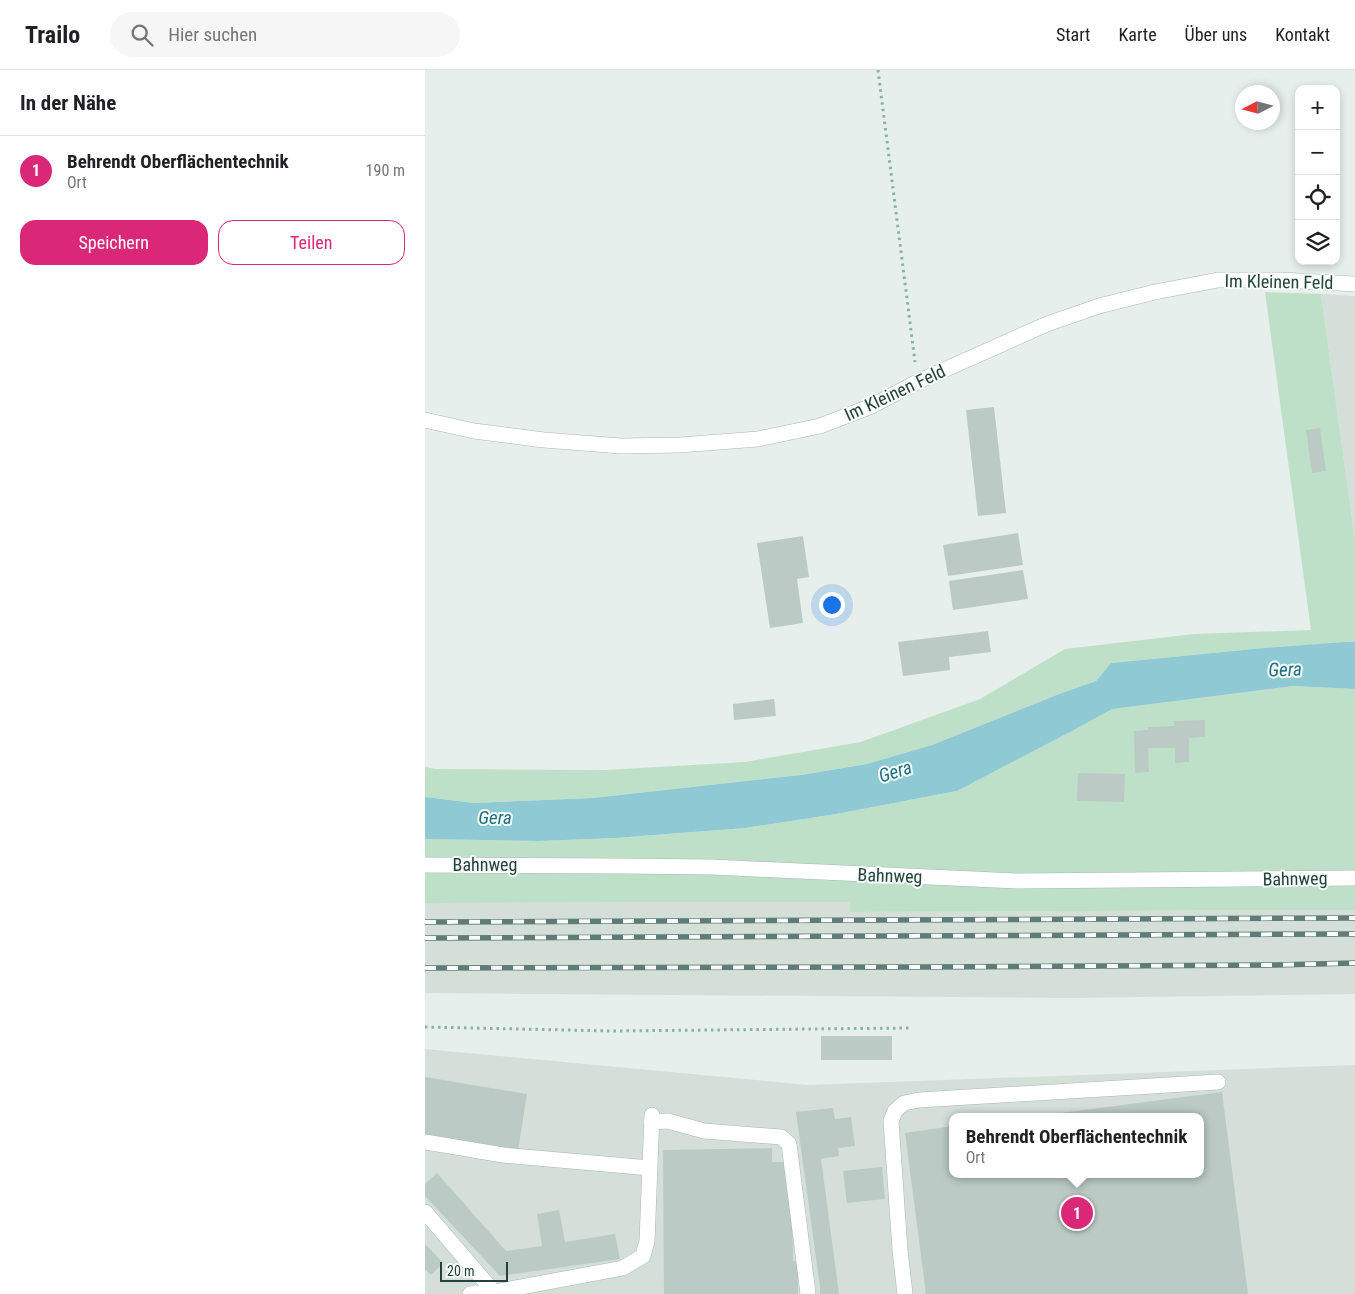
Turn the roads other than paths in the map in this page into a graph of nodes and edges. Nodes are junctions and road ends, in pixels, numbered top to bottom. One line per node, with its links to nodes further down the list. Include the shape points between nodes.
1 (1355, 284): 2 (street, Im Kleinen Feld, via 1218,280 1099,306 1047,324 917,382 872,406 819,426 758,439 621,446 474,431)
2 (425, 420)
3 (425, 865): 4 (street, Bahnweg, via 711,867 1017,881)
4 (1355, 878)
5 (1218, 1082): 12 (street, via 904,1103 895,1110 891,1121)
6 (425, 1142): 7 (street, via 503,1155)
7 (650, 1168): 9 (street, via 647,1240 643,1256 623,1268); 11 (street, via 651,1118 703,1131 781,1137 789,1144)
8 (425, 1212): 9 (street)
9 (494, 1292): 10 (street)
10 (470, 1294)
11 (808, 1294)
12 (905, 1294)

